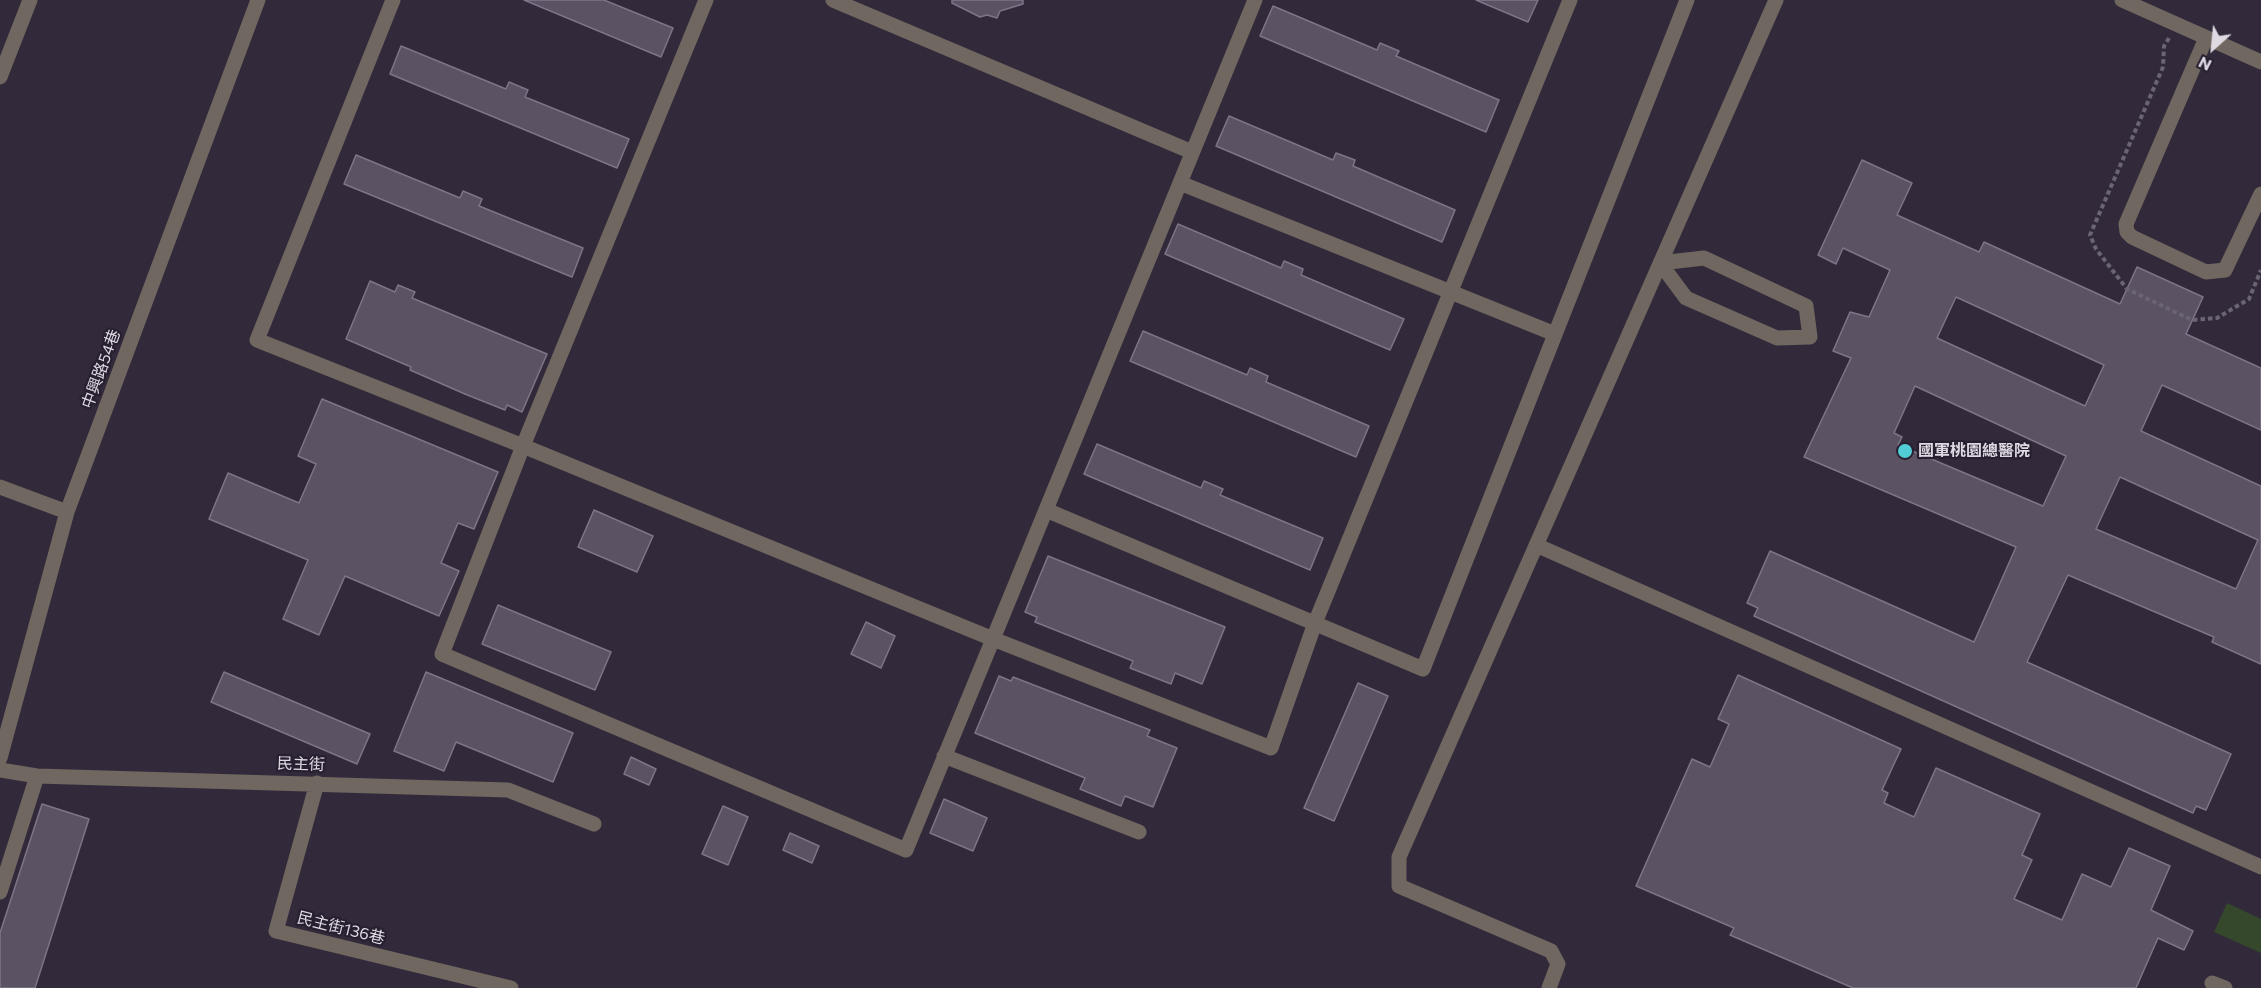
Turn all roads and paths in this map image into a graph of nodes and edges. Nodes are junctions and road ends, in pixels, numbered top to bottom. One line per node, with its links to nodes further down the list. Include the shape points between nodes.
1 (30, 0): 13 (street)
2 (258, 0): 25 (street, 中興路54巷)
3 (393, 0): 22 (street, via 257,340)
4 (706, 0): 22 (street)
5 (833, 0): 14 (street)
6 (1255, 0): 14 (street)
7 (1570, 0): 19 (street)
8 (1687, 0): 21 (street)
9 (1776, 0): 17 (street)
10 (2122, 0): 11 (street)
11 (2206, 38): 12 (street); 16 (street, via 2126,224 2127,232 2206,273 2225,270)
12 (2261, 62)
13 (0, 77)
14 (1192, 152): 15 (street)
15 (1180, 183): 19 (street); 24 (street)
16 (2261, 194)
17 (1660, 263): 17 (street, via 1686,298 1777,338 1810,337 1806,306 1704,258); 26 (street)
18 (2261, 270): 20 (path, via 2248,299 2217,318)
19 (1451, 290): 21 (street); 27 (street)
20 (2192, 320)
21 (1555, 334): 27 (street, via 1423,669)
22 (523, 446): 28 (street); 29 (street, via 442,654 906,850)
23 (0, 487): 25 (street)
24 (1046, 510): 27 (street); 28 (street)
25 (68, 512): 30 (street, 中興路54巷)
26 (1536, 545): 36 (street); 39 (street, via 1399,857 1398,875 1399,886 1551,951 1557,964)
27 (1315, 623): 28 (street, via 1271,748)
28 (993, 639): 29 (street)
29 (944, 756): 35 (street)
30 (0, 758)
31 (0, 770): 32 (street, 民主街)
32 (37, 776): 33 (street, 民主街); 37 (street)
33 (317, 783): 34 (street, 民主街, via 508,790); 38 (street, 民主街136巷, via 276,931)
34 (594, 824)
35 (1139, 832)
36 (2261, 867)
37 (0, 892)
38 (512, 988)
39 (1549, 988)

